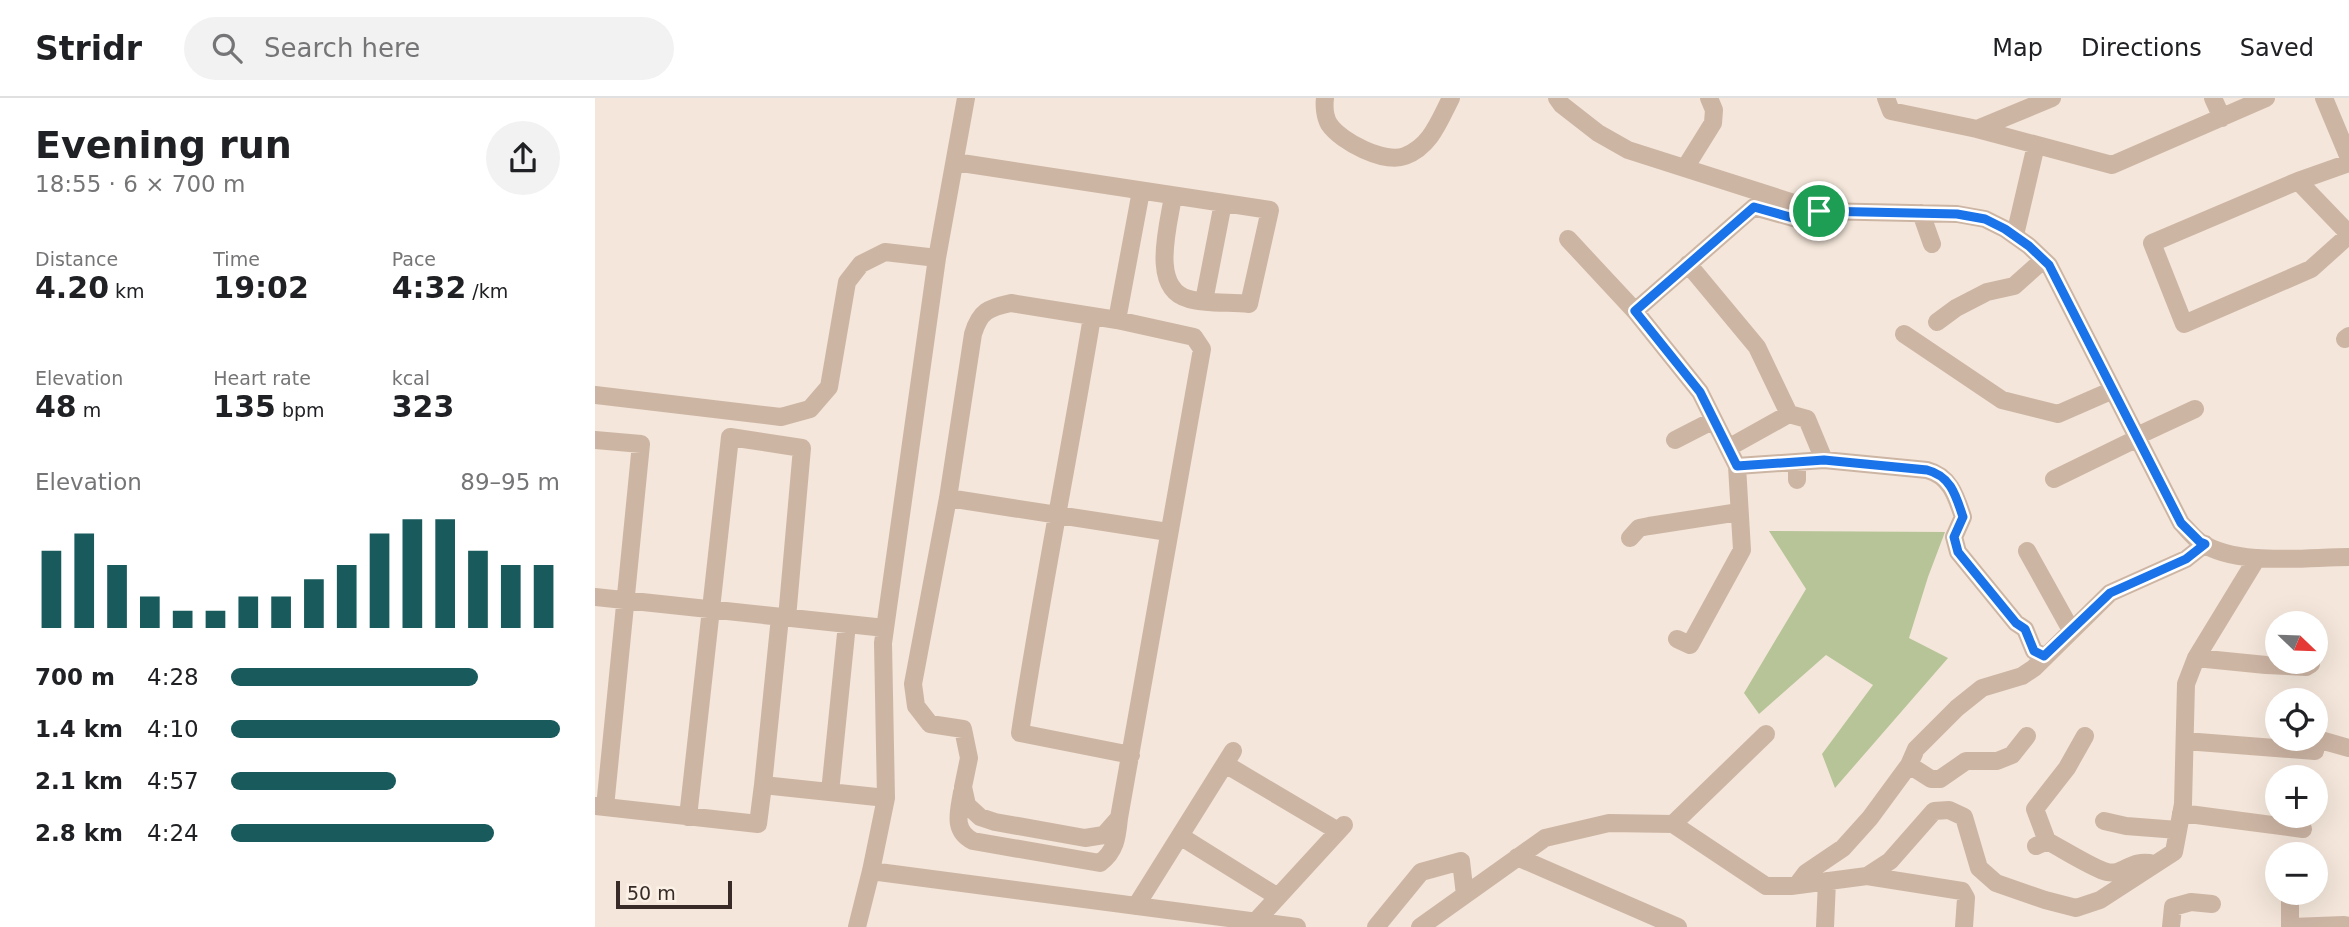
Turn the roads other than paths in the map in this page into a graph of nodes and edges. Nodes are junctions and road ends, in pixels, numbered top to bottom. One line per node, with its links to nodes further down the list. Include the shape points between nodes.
1 (966, 98): 15 (street)
2 (1325, 98): 3 (street, via 1328,122 1341,137 1382,157 1403,157 1429,140)
3 (1451, 98)
4 (1557, 98): 16 (street, via 1598,133 1628,150)
5 (1709, 98): 16 (street, via 1713,123)
6 (1886, 98): 12 (street, via 1891,111)
7 (2052, 98): 12 (street)
8 (2213, 98): 11 (street)
9 (2266, 98): 11 (street)
10 (2324, 98): 14 (street)
11 (2222, 118): 13 (street, via 2112,165)
12 (1977, 129): 13 (street)
13 (2036, 145): 24 (street)
14 (2349, 160): 17 (street)
15 (954, 162): 18 (street); 27 (street)
16 (1685, 168): 21 (street)
17 (2298, 181): 23 (street); 23 (street, via 2152,243 2184,324 2311,269)
18 (1142, 191): 19 (street); 33 (street)
19 (1173, 196): 20 (street); 30 (street, via 1165,277 1187,299)
20 (1223, 204): 30 (street); 30 (street, via 1270,211 1249,304)
21 (1819, 211): 22 (street); 29 (street, via 1811,223 1754,207)
22 (1920, 213): 24 (street, via 1985,219); 26 (street)
23 (2349, 234)
24 (2015, 235): 28 (street)
25 (1578, 244): 31 (street)
26 (1932, 244)
27 (937, 258): 37 (street, via 885,252 861,264 847,282 829,387 810,409 781,417); 64 (street)
28 (2043, 260): 34 (street, via 2014,286 1987,292); 36 (street)
29 (1688, 264): 31 (street); 39 (street, via 1757,348)
30 (1204, 300)
31 (1635, 311): 40 (street, via 1700,392)
32 (1092, 317): 33 (street); 50 (street, via 1011,303 991,307 978,319); 52 (street)
33 (1117, 320): 53 (street, via 1194,337 1202,349)
34 (1937, 322)
35 (1904, 334): 36 (street, via 2002,400 2059,414)
36 (2113, 390): 41 (street)
37 (595, 395)
38 (2195, 409): 41 (street)
39 (1790, 414): 44 (street); 45 (street, via 1807,419)
40 (1714, 420): 43 (street); 44 (street)
41 (2137, 437): 48 (street); 55 (street, via 2181,523)
42 (595, 440): 60 (street, via 641,444)
43 (1675, 440)
44 (1728, 448): 47 (street)
45 (1824, 460): 46 (street); 67 (street, via 1910,476 1937,473 1953,489 1963,517 1954,537 1958,552 2025,629 2034,651)
46 (1797, 462): 47 (street); 49 (street)
47 (1737, 466): 51 (street)
48 (2054, 480)
49 (1797, 481)
50 (948, 498): 52 (street); 78 (street, via 913,684 916,706 930,724 963,729 969,758)
51 (1739, 512): 54 (street, via 1639,528); 66 (street, via 1742,550 1690,645)
52 (1058, 517): 53 (street); 75 (street, via 1020,733)
53 (1168, 532): 75 (street)
54 (1630, 538)
55 (2205, 544): 58 (street); 65 (street, via 2186,559 2110,593)
56 (2027, 551): 65 (street)
57 (2349, 557): 58 (street)
58 (2257, 558): 68 (street)
59 (595, 597): 60 (street)
60 (625, 600): 61 (street); 81 (street)
61 (711, 609): 62 (street); 62 (street, via 730,437 802,448); 82 (street)
62 (783, 617): 63 (street); 77 (street)
63 (847, 624): 64 (street); 79 (street)
64 (885, 628): 80 (street)
65 (2071, 630): 67 (street)
66 (1677, 639)
67 (2044, 656): 76 (street, via 2022,676 1982,688 1957,708 1916,749)
68 (2196, 658): 69 (street); 73 (street, via 2186,684)
69 (2265, 664)
70 (1766, 734): 86 (street)
71 (2027, 736): 76 (street, via 2013,755 1997,761 1966,761 1940,779 1931,779)
72 (2085, 736): 90 (street, via 2035,809 2041,844 2107,872 2119,872 2142,861)
73 (2185, 741): 74 (street, via 2315,751 2317,739); 85 (street)
74 (2349, 748)
75 (1131, 755): 83 (street)
76 (1909, 765): 94 (street, via 1843,848 1806,873)
77 (763, 785): 79 (street); 82 (street, via 758,824)
78 (963, 786): 83 (street, via 967,805 980,817 995,822 1085,838 1104,835); 83 (street, via 958,826 964,837 973,841 1100,863 1110,856 1117,841)
79 (830, 792): 80 (street)
80 (886, 799): 92 (street)
81 (600, 807): 82 (street)
82 (688, 817)
83 (1119, 818)
84 (2104, 821): 85 (street, via 2126,826)
85 (2180, 822): 87 (street); 90 (street, via 2174,852)
86 (1673, 824): 89 (street, via 1609,822 1545,838); 94 (street, via 1766,886)
87 (2303, 829)
88 (1180, 836): 96 (street); 96 (street, via 1229,757 1341,828); 99 (street)
89 (1517, 857): 95 (street); 101 (street)
90 (2154, 864): 91 (street, via 2100,900 2076,908 2045,900 1996,883 1979,868 1964,817 1949,810 1934,811 1890,860)
91 (1867, 876): 93 (street); 109 (street, via 1962,891 1966,898)
92 (870, 879): 99 (street); 103 (street)
93 (1827, 881): 94 (street); 108 (street)
94 (1797, 885)
95 (1465, 895): 105 (street, via 1461,862 1421,872); 106 (street)
96 (1278, 897): 100 (street)
97 (2211, 904): 110 (street, via 2191,902 2173,907)
98 (2290, 905): 111 (street)
99 (1136, 906): 100 (street)
100 (1255, 922): 104 (street)
101 (1653, 922): 107 (street)
102 (2349, 926): 111 (street)
103 (857, 927)
104 (1297, 927)
105 (1376, 927)
106 (1420, 927)
107 (1678, 927)
108 (1825, 927)
109 (1964, 927)
110 (2171, 927)
111 (2291, 927)

